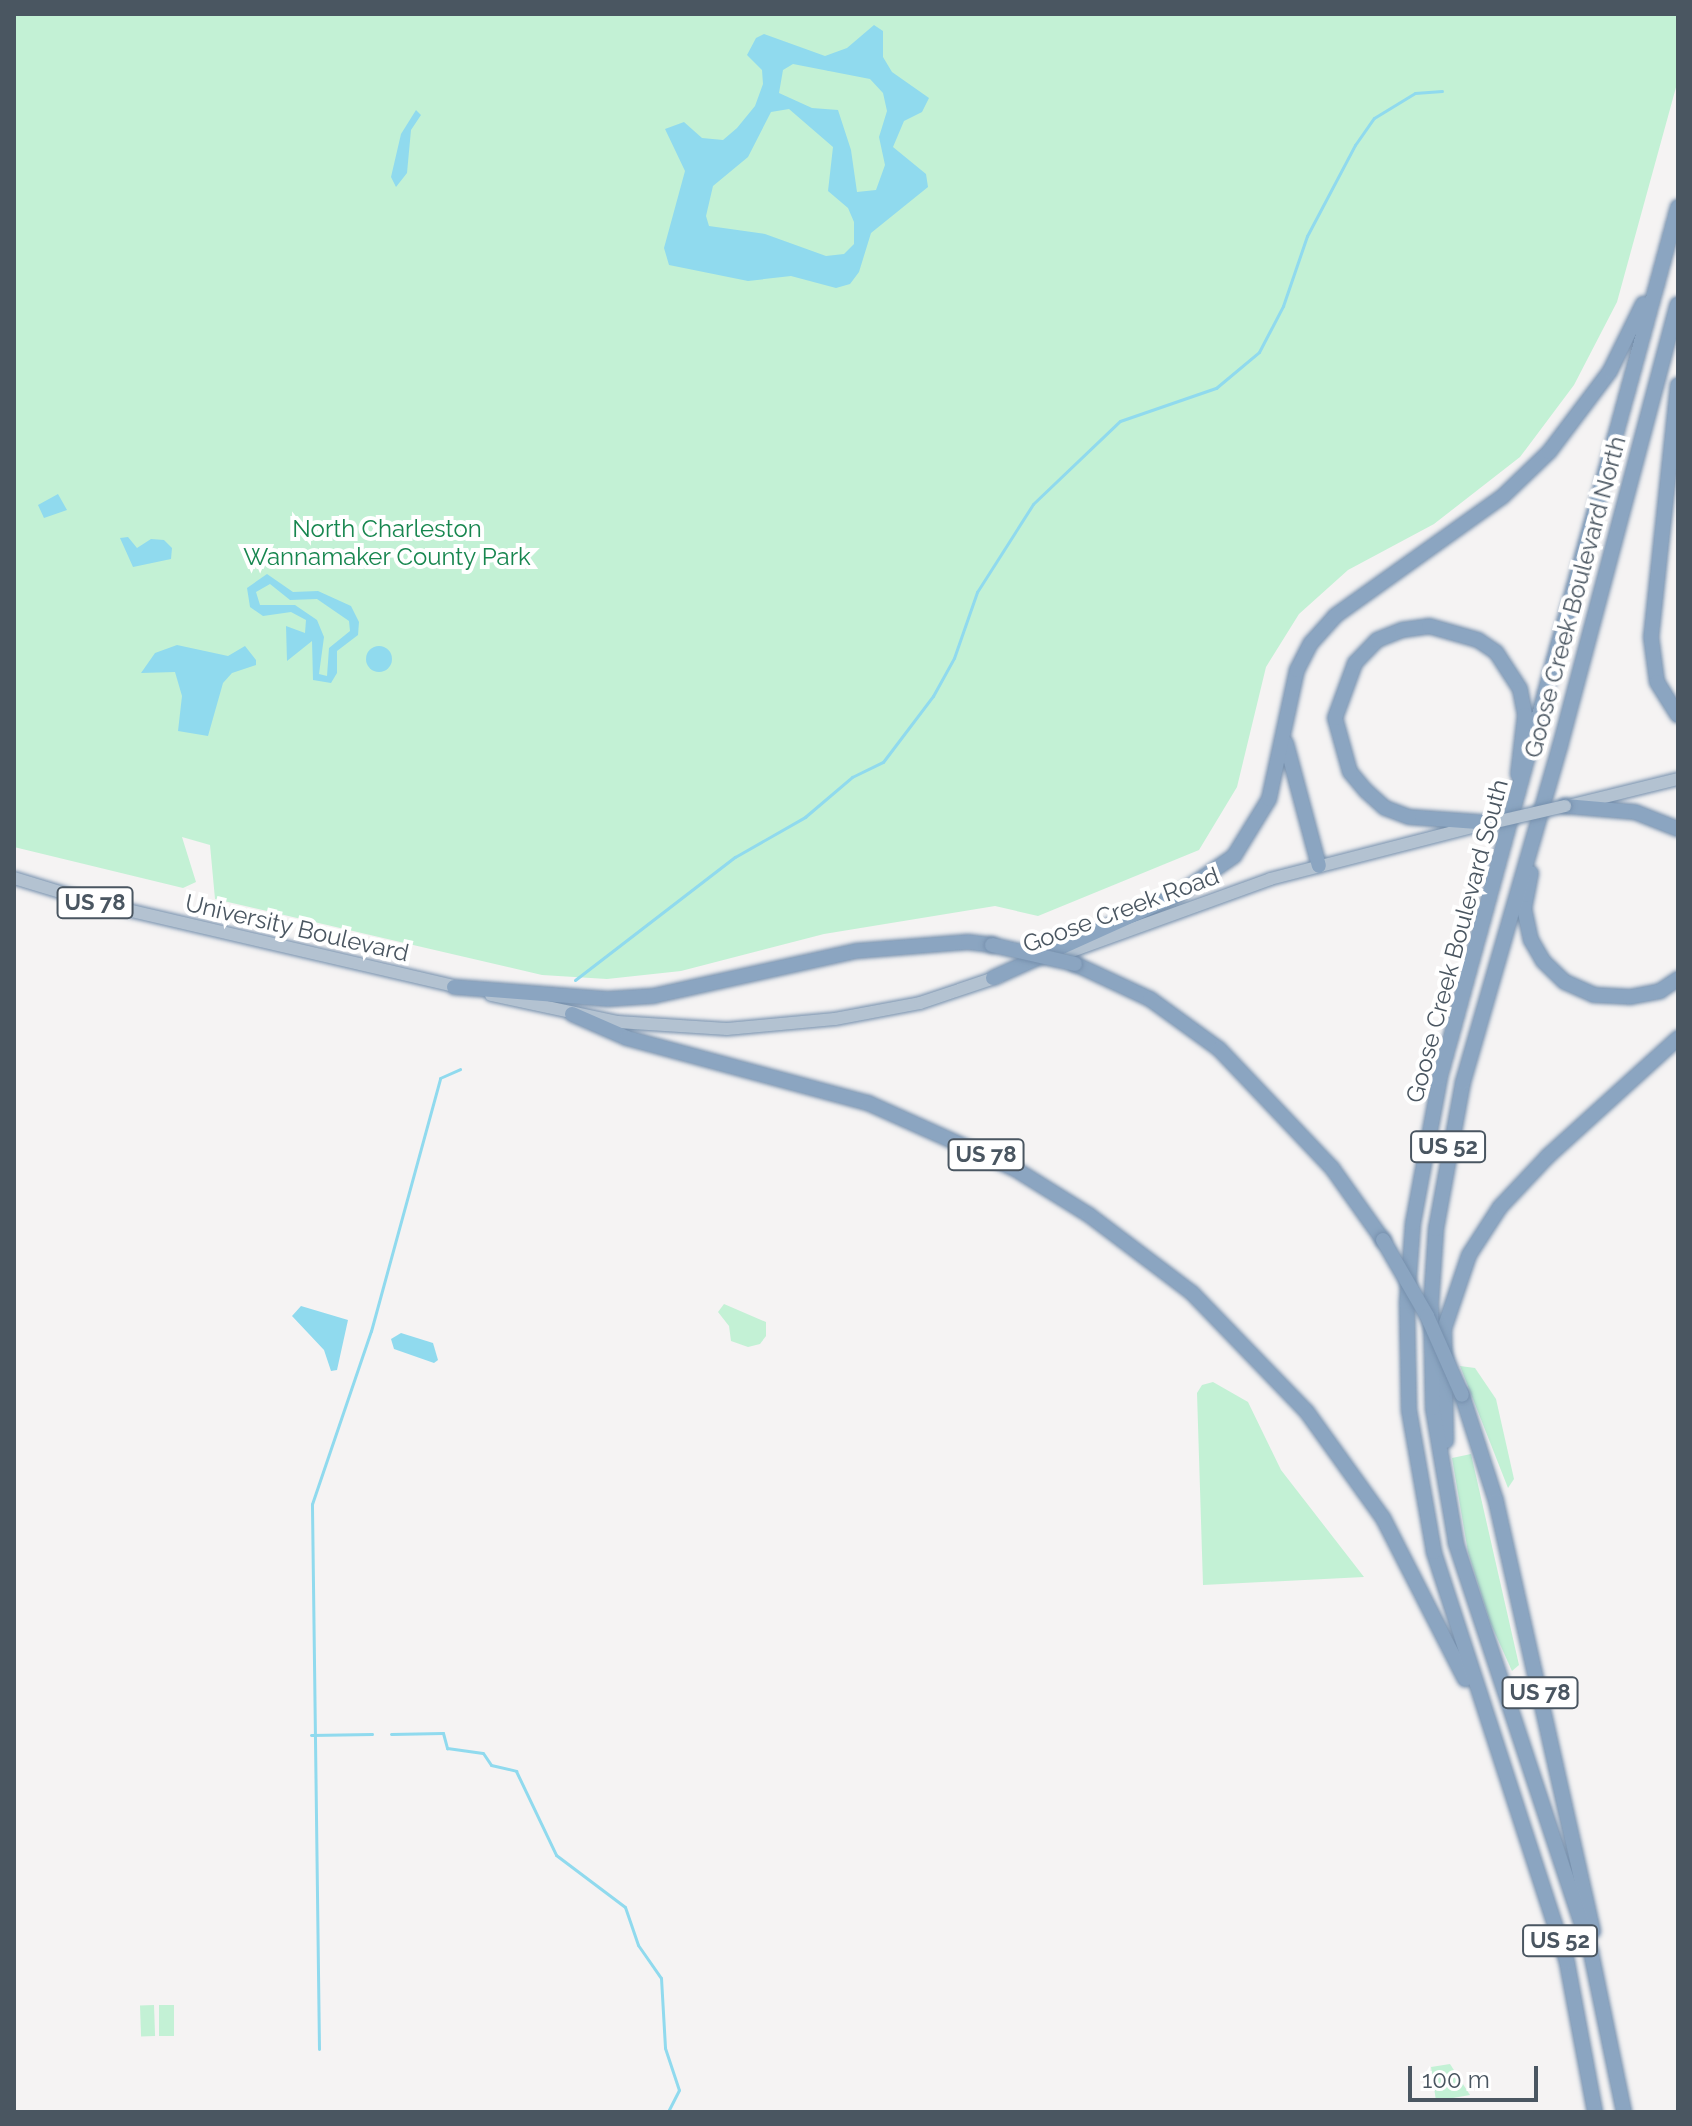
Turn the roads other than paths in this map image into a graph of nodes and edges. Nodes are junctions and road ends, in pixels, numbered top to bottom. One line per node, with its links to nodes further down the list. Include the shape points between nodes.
1 (1678, 197): 6 (highway, via 1640,315 1582,411 1502,497 1335,616 1297,670)
2 (1678, 207): 12 (highway, Goose Creek Boulevard South / US 52)
3 (1678, 304): 7 (highway, Goose Creek Boulevard North / US 52)
4 (1678, 385): 5 (highway, via 1651,637 1657,682)
5 (1678, 715)
6 (1285, 735): 13 (highway); 15 (highway, via 1254,831 1215,873)
7 (1560, 746): 16 (highway, via 1524,908 1531,940 1565,982 1594,995 1630,997 1660,991); 20 (highway, Goose Creek Boulevard North / US 52, via 1463,1082 1436,1229 1433,1408)
8 (1678, 779): 9 (main road, Goose Creek Road)
9 (1565, 806): 10 (main road, Goose Creek Road, bridge); 11 (highway, via 1635,812)
10 (1491, 823): 12 (highway, via 1409,817 1385,808 1350,772 1335,718 1355,663 1377,640 1429,626 1453,629 1496,652 1510,671 1525,715); 13 (main road, Goose Creek Road)
11 (1678, 829)
12 (1500, 863): 21 (highway, Goose Creek Boulevard South / US 52, via 1424,1152 1407,1302 1409,1410 1421,1489 1451,1614)
13 (1319, 866): 15 (main road, Goose Creek Road)
14 (14, 878): 17 (main road, University Boulevard / US 78, via 125,910)
15 (993, 978): 18 (main road, Goose Creek Road, via 920,1003 777,1025 674,1027)
16 (1678, 979)
17 (454, 987): 18 (main road, University Boulevard / US 78); 22 (highway, US 78, bridge, via 608,999 653,996 856,951 968,942 1075,964 1150,999 1219,1049 1332,1168 1383,1240 1427,1316 1462,1395 1509,1555 1594,1937)
18 (572, 1014): 21 (highway, US 78, via 627,1038 811,1084 940,1132 1076,1208 1192,1293 1274,1374 1355,1473 1431,1605)
19 (1678, 1038): 20 (highway, via 1548,1156 1500,1207 1469,1255 1450,1306 1442,1368)
20 (1454, 1533): 22 (highway, Goose Creek Boulevard North / US 52)
21 (1506, 1775): 23 (highway, Goose Creek Boulevard South / US 52, via 1567,1962)
22 (1601, 1995): 24 (highway, Goose Creek Boulevard North / US 52)
23 (1595, 2112)
24 (1624, 2112)

